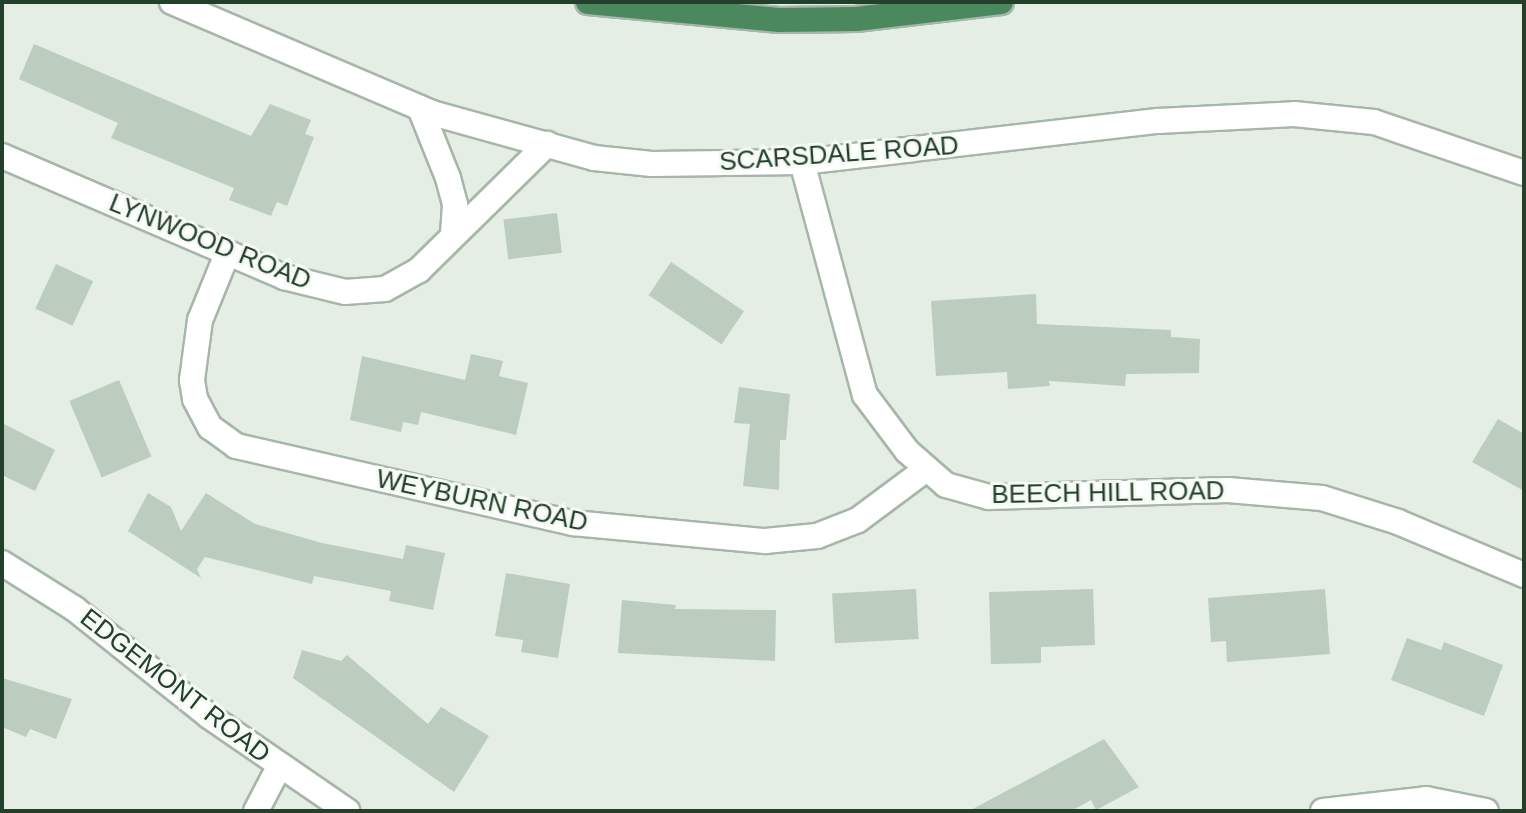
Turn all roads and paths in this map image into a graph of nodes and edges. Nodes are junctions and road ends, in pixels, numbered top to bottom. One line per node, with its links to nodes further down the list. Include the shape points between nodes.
1 (172, 2): 4 (street, SCARSDALE ROAD)
2 (588, 2): 3 (highway, via 779,20 870,18)
3 (1001, 2)
4 (420, 108): 5 (street, SCARSDALE ROAD); 9 (street, via 448,178 455,205)
5 (547, 144): 7 (street, SCARSDALE ROAD, via 594,158 652,164); 9 (street, LYNWOOD ROAD)
6 (2, 156): 10 (street, LYNWOOD ROAD)
7 (802, 162): 8 (street, SCARSDALE ROAD, via 1158,121 1294,114 1374,122); 11 (street, BEECH HILL ROAD, via 865,395)
8 (1524, 173)
9 (453, 234): 10 (street, LYNWOOD ROAD, via 402,281 366,291 304,284)
10 (227, 254): 11 (street, WEYBURN ROAD, via 200,320 192,380 210,427 236,446 573,523 765,541 817,536 858,520)
11 (925, 470): 13 (street, BEECH HILL ROAD, via 966,494 989,497 1228,490 1322,498 1398,522)
12 (2, 563): 14 (street, EDGEMONT ROAD, via 75,609)
13 (1524, 575)
14 (279, 767): 15 (street); 16 (street, EDGEMONT ROAD)
15 (256, 811)
16 (347, 811)
17 (1323, 811): 18 (street, via 1426,799)
18 (1486, 811)

